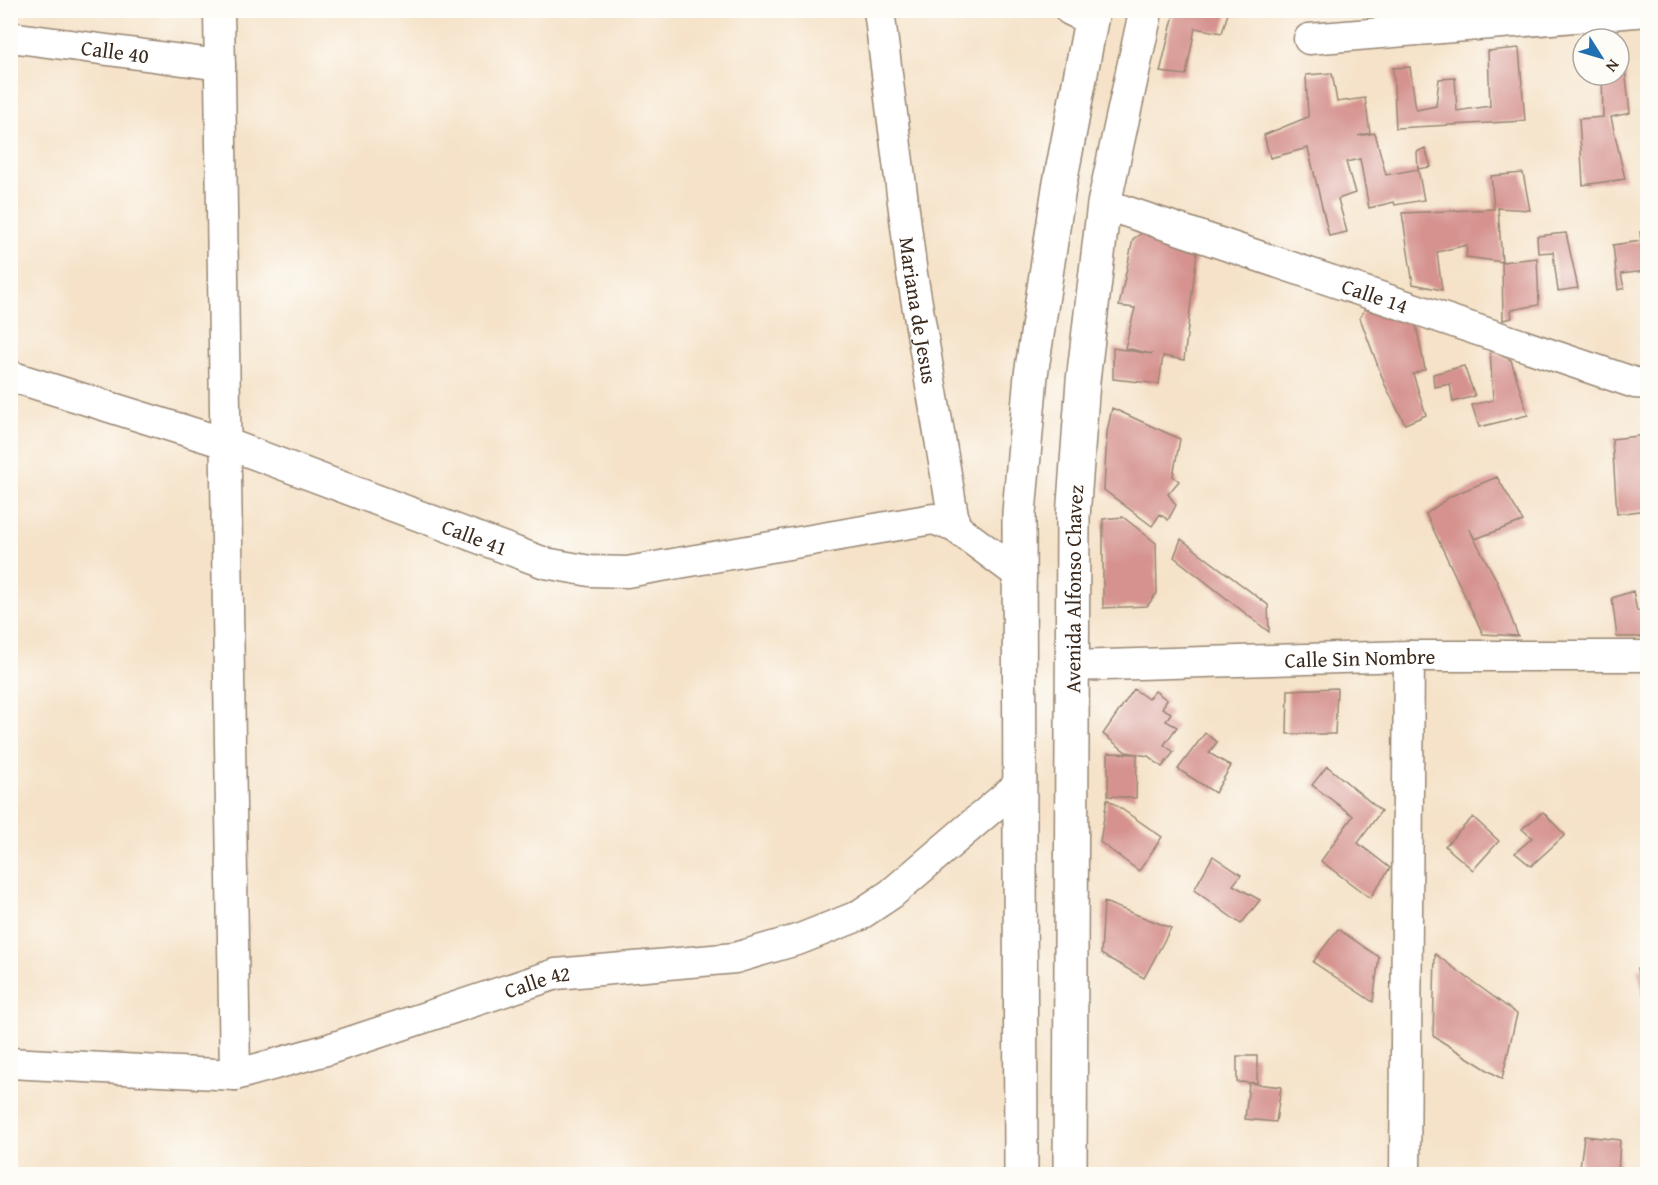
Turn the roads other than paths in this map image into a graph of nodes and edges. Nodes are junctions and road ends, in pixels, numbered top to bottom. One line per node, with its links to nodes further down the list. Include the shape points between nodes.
1 (219, 10): 8 (street)
2 (879, 10): 13 (street, Mariana de Jesus, via 912,274)
3 (1146, 10): 9 (main road, Avenida Alfonso Chavez)
4 (1647, 11): 7 (street)
5 (1085, 14): 14 (main road, via 1031,375 1019,513)
6 (10, 37): 8 (street, Calle 40)
7 (1309, 39)
8 (220, 65): 12 (street)
9 (1104, 204): 11 (street, Calle 14); 17 (main road, Avenida Alfonso Chavez, via 1083,381 1073,518)
10 (10, 376): 12 (street, Calle 41)
11 (1647, 384)
12 (225, 443): 13 (street, Calle 41, via 545,563 590,571 627,572 933,519); 20 (street)
13 (955, 527): 14 (street)
14 (1021, 576): 18 (main road)
15 (1410, 656): 16 (street, Calle Sin Nombre); 17 (street, Calle Sin Nombre); 23 (street)
16 (1647, 656)
17 (1072, 666): 22 (main road, Avenida Alfonso Chavez)
18 (1021, 783): 20 (street, Calle 42, via 891,894 858,916 800,939 735,958 556,974 326,1050); 21 (main road)
19 (10, 1063): 20 (street, Calle 42)
20 (235, 1075)
21 (1021, 1174)
22 (1070, 1174)
23 (1405, 1174)

